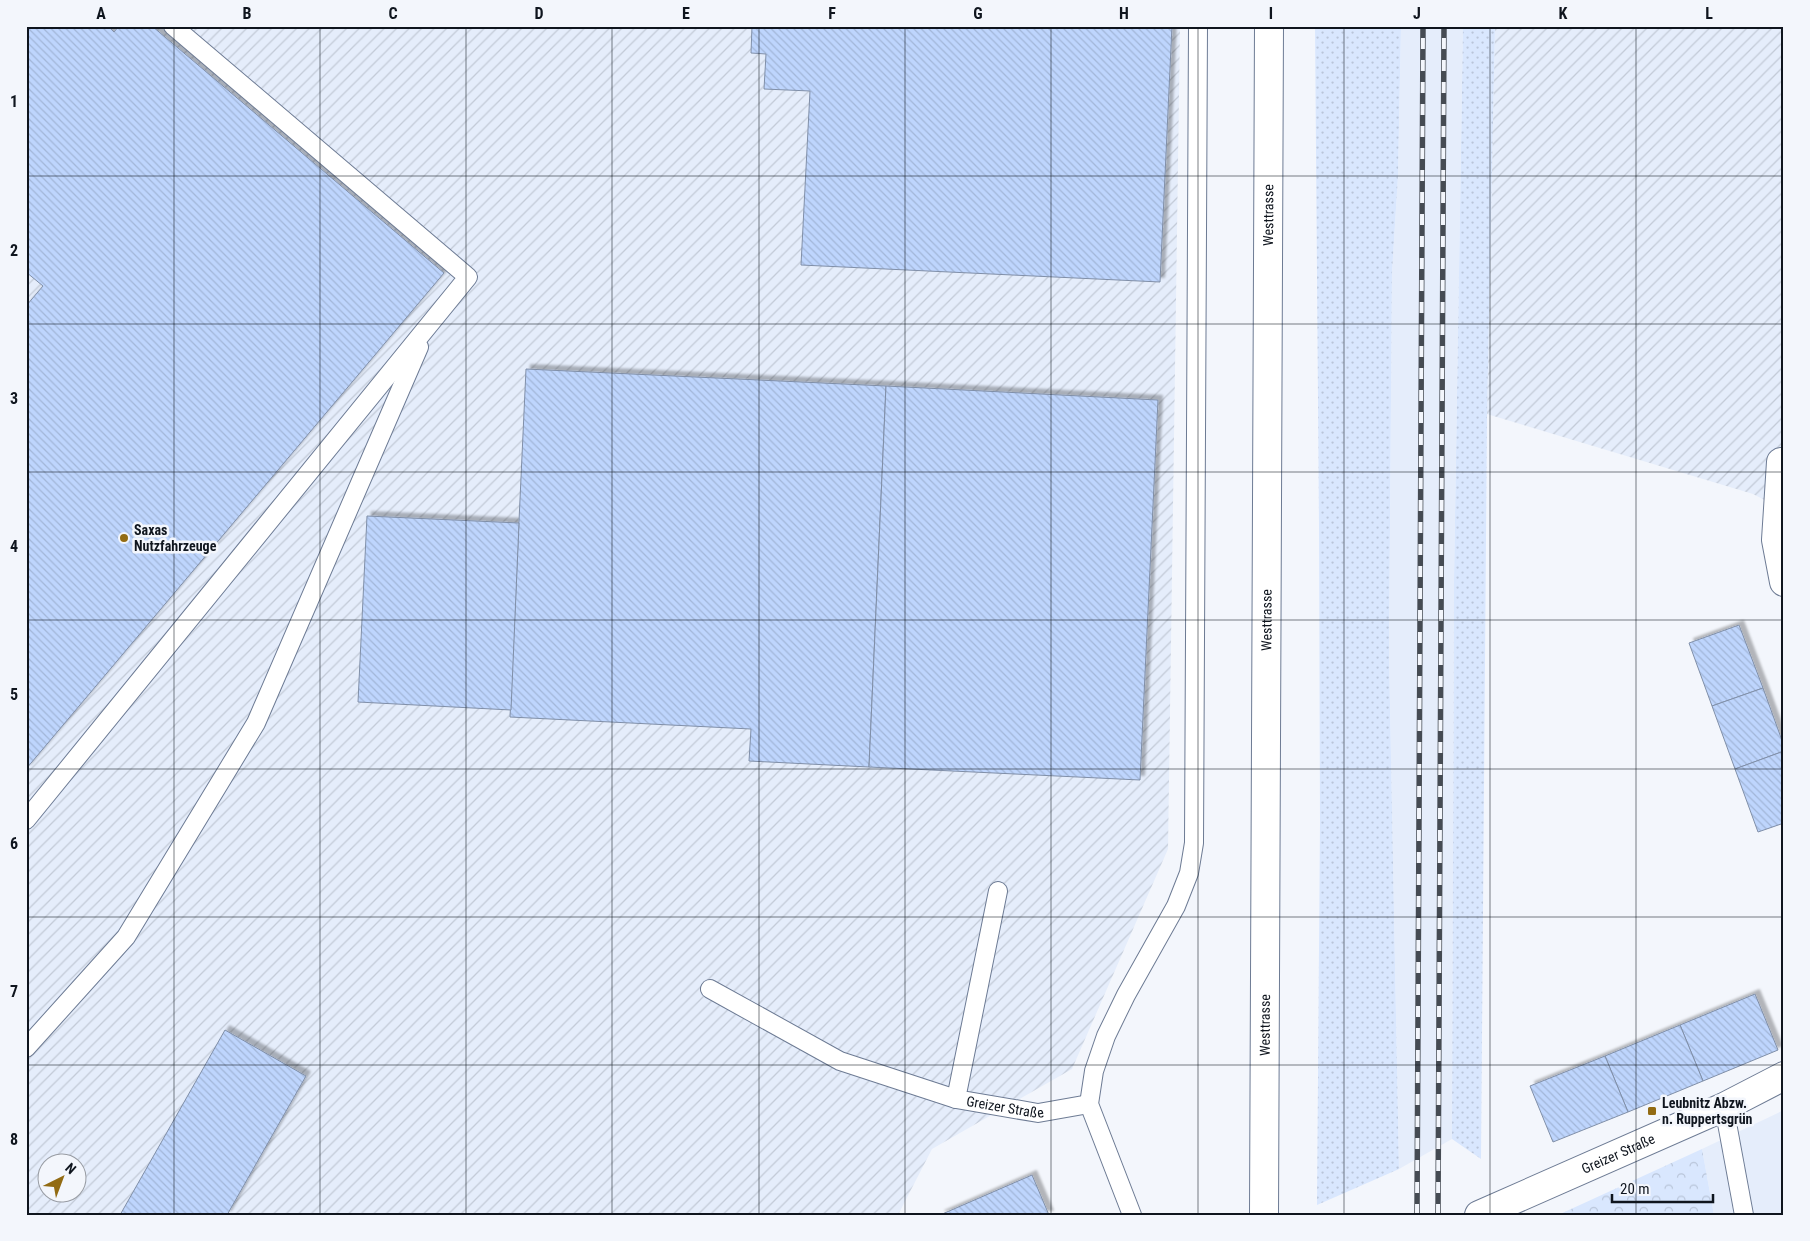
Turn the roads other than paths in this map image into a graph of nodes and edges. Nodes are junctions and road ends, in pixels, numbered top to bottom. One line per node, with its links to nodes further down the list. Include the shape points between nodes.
1 (173, 26): 4 (lane, via 468,277)
2 (1198, 26): 13 (lane, via 1194,843 1189,873 1176,906 1106,1036 1094,1071)
3 (1269, 26): 16 (main road, Westtrasse)
4 (427, 328): 7 (lane); 10 (lane, via 256,723 126,936)
5 (1781, 462): 6 (main road, via 1776,540)
6 (1784, 582)
7 (26, 820)
8 (998, 891): 12 (lane, Greizer Straße)
9 (710, 989): 12 (lane, via 840,1061)
10 (26, 1048)
11 (1784, 1076): 14 (main road, Greizer Straße)
12 (956, 1099): 13 (lane, Greizer Straße, via 1038,1114)
13 (1089, 1104): 15 (lane)
14 (1724, 1107): 17 (main road, Greizer Straße); 18 (lane)
15 (1132, 1215)
16 (1264, 1215)
17 (1479, 1215)
18 (1744, 1215)

